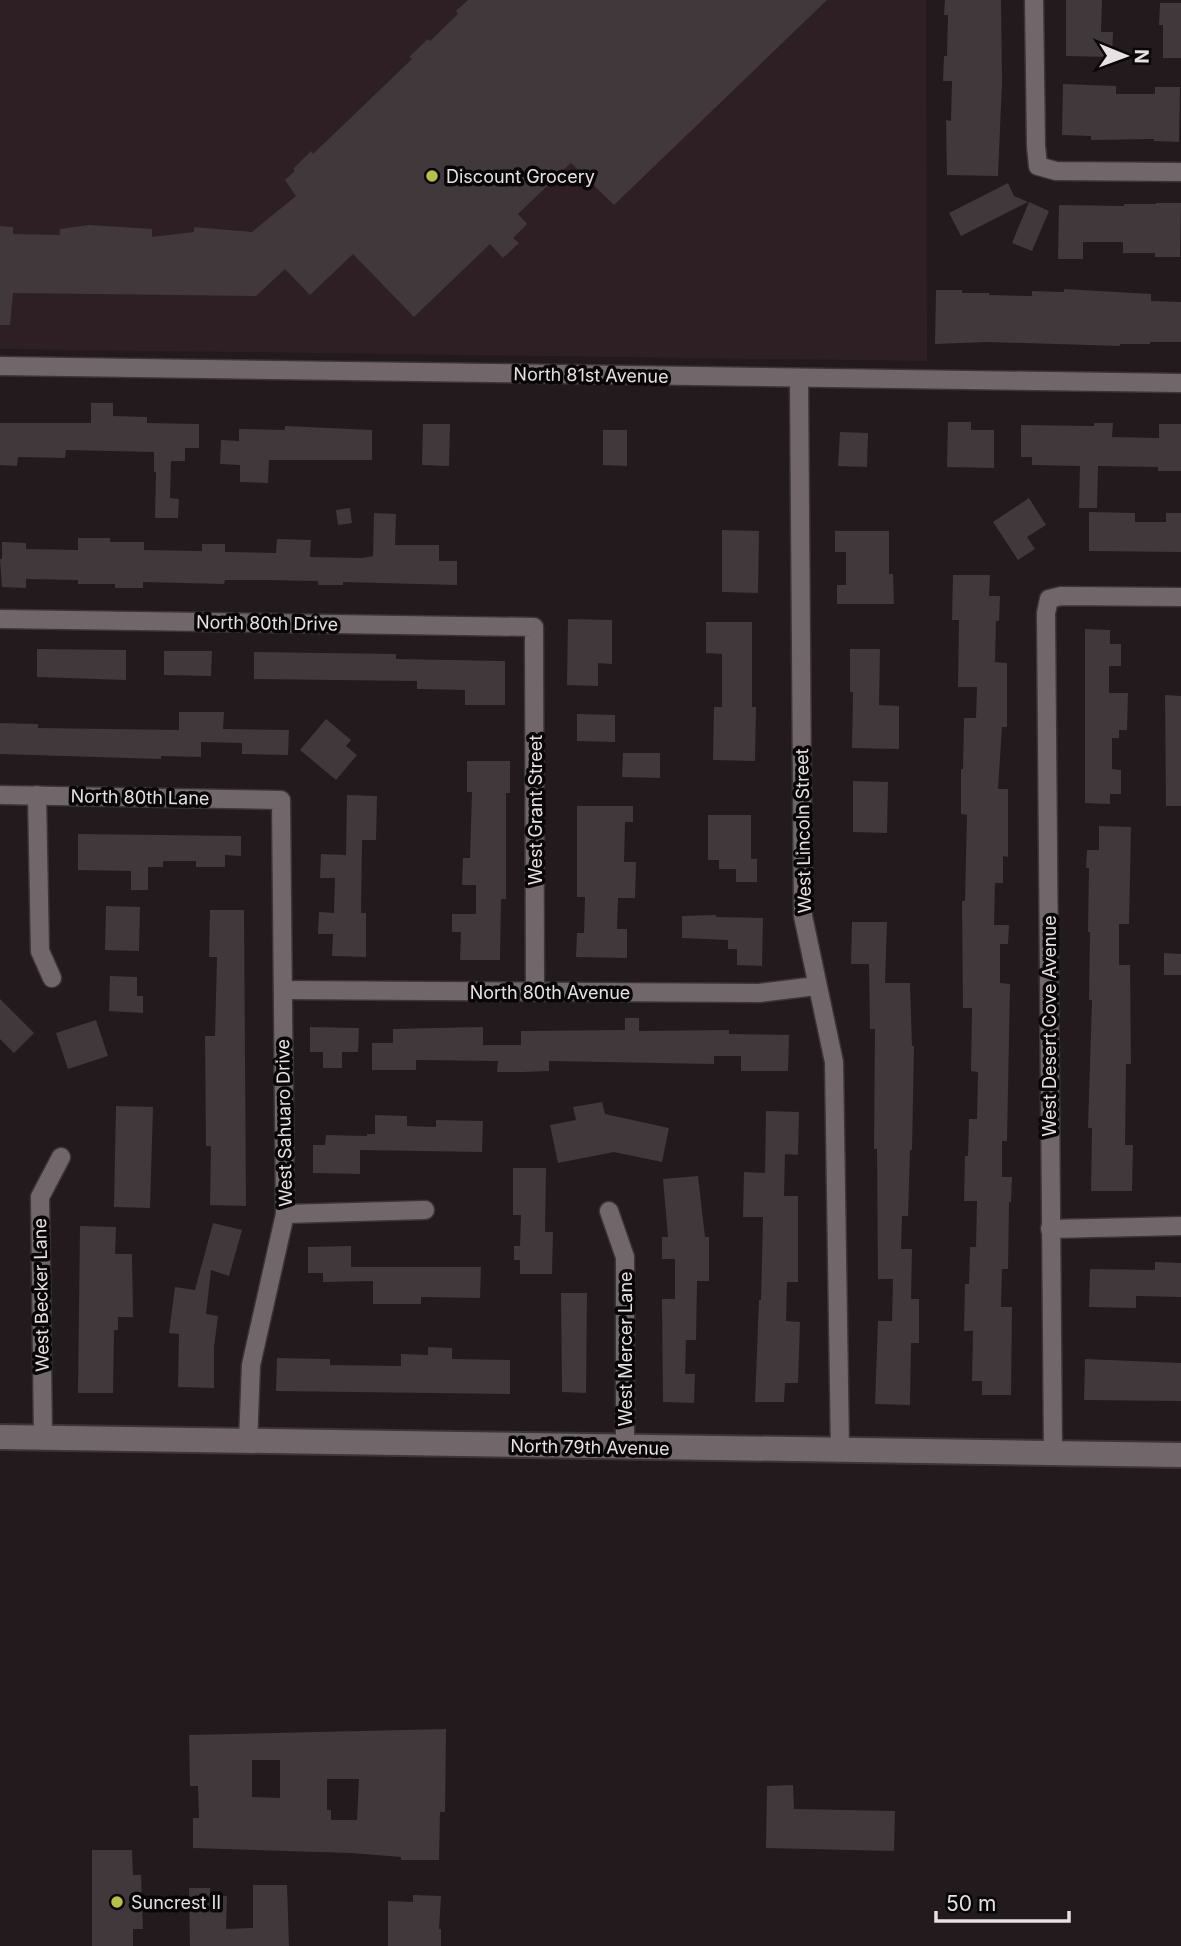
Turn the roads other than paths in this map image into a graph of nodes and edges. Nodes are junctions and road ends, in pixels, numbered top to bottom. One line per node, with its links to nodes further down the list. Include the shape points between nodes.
1 (1034, 0): 2 (street, via 1038,166 1056,171)
2 (1181, 172)
3 (0, 366): 4 (street, North 81st Avenue)
4 (799, 378): 5 (street, North 81st Avenue); 13 (street, West Lincoln Street, via 803,916)
5 (1181, 383)
6 (1181, 597): 21 (street, West Desert Cove Avenue, via 1049,598)
7 (0, 619): 8 (street, North 80th Drive)
8 (534, 627): 15 (street, West Grant Street)
9 (0, 795): 10 (street, North 80th Lane)
10 (37, 795): 11 (street, North 80th Lane); 12 (street, via 40,950)
11 (281, 800): 14 (street, West Sahuaro Drive)
12 (52, 978)
13 (816, 986): 15 (street, North 80th Avenue, via 759,993); 26 (street, West Lincoln Street, via 834,1062)
14 (283, 990): 15 (street, North 80th Avenue); 19 (street, West Sahuaro Drive)
15 (535, 992)
16 (61, 1157): 23 (street, West Becker Lane, via 40,1196)
17 (425, 1210): 19 (street)
18 (609, 1211): 25 (street, West Mercer Lane, via 625,1257)
19 (285, 1214): 24 (street, West Sahuaro Drive, via 251,1365)
20 (1181, 1226): 21 (street)
21 (1050, 1229): 27 (street, West Desert Cove Avenue)
22 (0, 1437): 23 (street, North 79th Avenue)
23 (43, 1438): 24 (street, North 79th Avenue)
24 (248, 1443): 25 (street, North 79th Avenue)
25 (625, 1448): 26 (street, North 79th Avenue)
26 (840, 1450): 27 (street, North 79th Avenue)
27 (1053, 1453): 28 (street, North 79th Avenue)
28 (1181, 1455)

